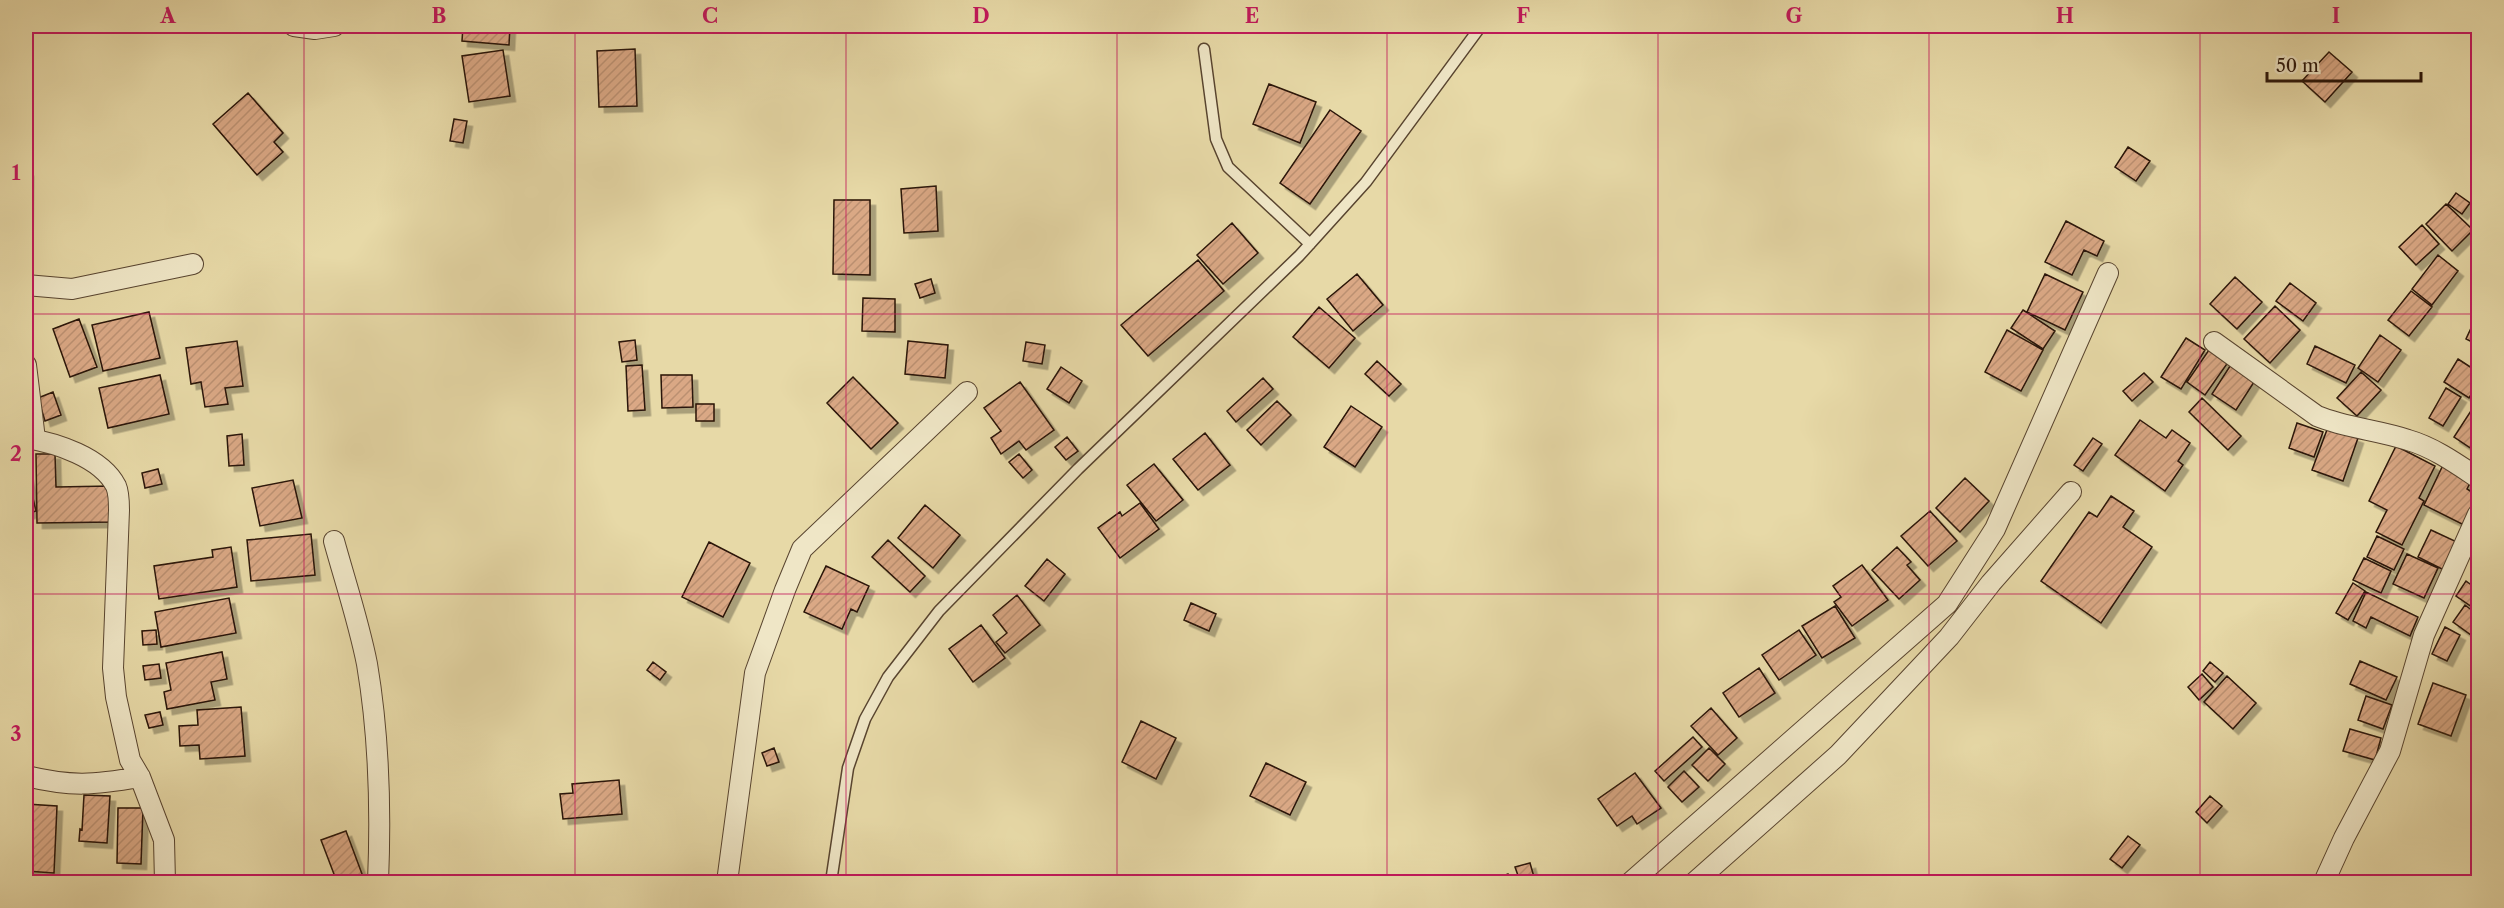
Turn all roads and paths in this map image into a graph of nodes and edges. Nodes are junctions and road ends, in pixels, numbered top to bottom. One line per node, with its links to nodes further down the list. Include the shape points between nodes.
1 (294, 26): 2 (street)
2 (334, 26)
3 (1481, 26): 5 (lane, via 1366,182)
4 (1204, 49): 5 (lane, via 1216,139 1228,167)
5 (1310, 244): 22 (lane, via 1078,469 947,603 888,677 865,719 848,768)
6 (193, 264): 8 (street, via 72,289)
7 (2108, 273): 23 (street, via 1995,529 1947,604)
8 (26, 285)
9 (2214, 342): 13 (street, via 2317,416 2410,440)
10 (26, 365): 12 (street)
11 (967, 392): 21 (street, via 802,549 755,674)
12 (30, 439): 18 (street, via 93,462 117,489 113,668 120,723 130,760)
13 (2478, 478)
14 (2071, 492): 24 (street, via 1949,637 1838,755)
15 (2478, 514): 25 (street, via 2424,635 2390,751)
16 (334, 541): 20 (street, via 367,664 380,837)
17 (26, 776): 18 (street, via 77,785)
18 (140, 777): 19 (street, via 164,840)
19 (165, 882)
20 (378, 882)
21 (727, 882)
22 (831, 882)
23 (1632, 882)
24 (1695, 882)
25 (2324, 882)

